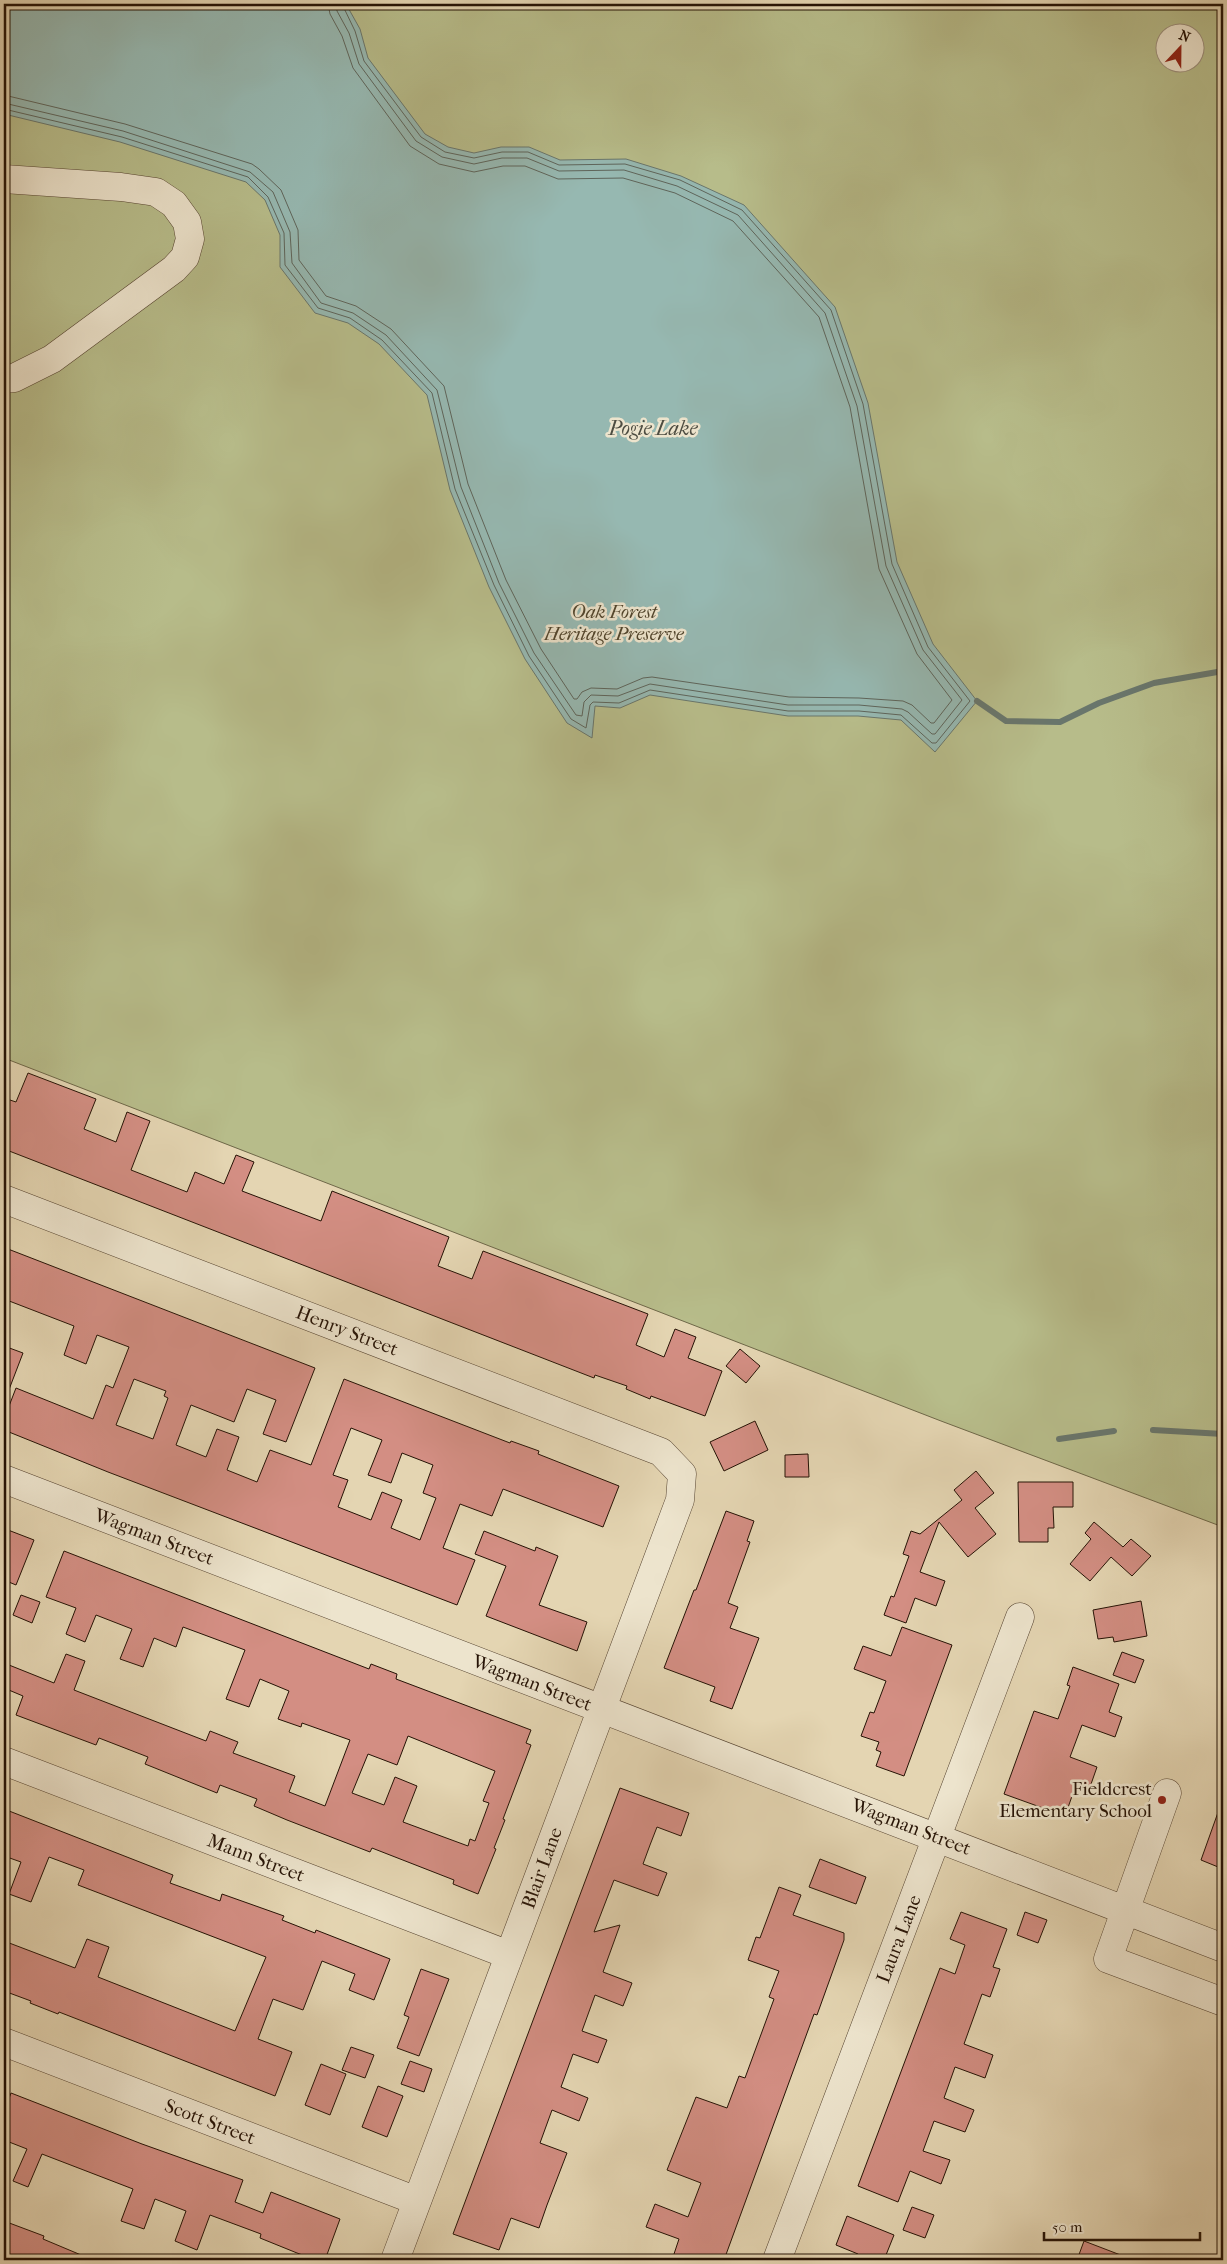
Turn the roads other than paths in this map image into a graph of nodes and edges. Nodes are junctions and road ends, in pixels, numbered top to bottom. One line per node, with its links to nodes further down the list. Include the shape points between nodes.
1 (4, 178): 2 (street, via 156,192 174,204 188,222 190,239 185,257 166,275 52,359 14,378)
2 (4, 379)
3 (4, 1199): 4 (street, Henry Street, via 661,1452)
4 (682, 1474): 7 (street, Blair Lane, via 680,1500)
5 (4, 1479): 7 (street, Wagman Street)
6 (1020, 1617): 10 (street, Laura Lane)
7 (601, 1710): 10 (street, Wagman Street); 13 (street, Blair Lane)
8 (4, 1761): 13 (street, Mann Street)
9 (1167, 1793): 11 (street)
10 (937, 1836): 11 (street, Wagman Street); 18 (street, Laura Lane)
11 (1126, 1911): 12 (street, Wagman Street); 14 (street, via 1108,1959)
12 (1223, 1948)
13 (509, 1955): 16 (street, Blair Lane)
14 (1223, 2002)
15 (4, 2042): 16 (street, Scott Street)
16 (417, 2201): 17 (street, Blair Lane)
17 (395, 2260)
18 (777, 2260)

